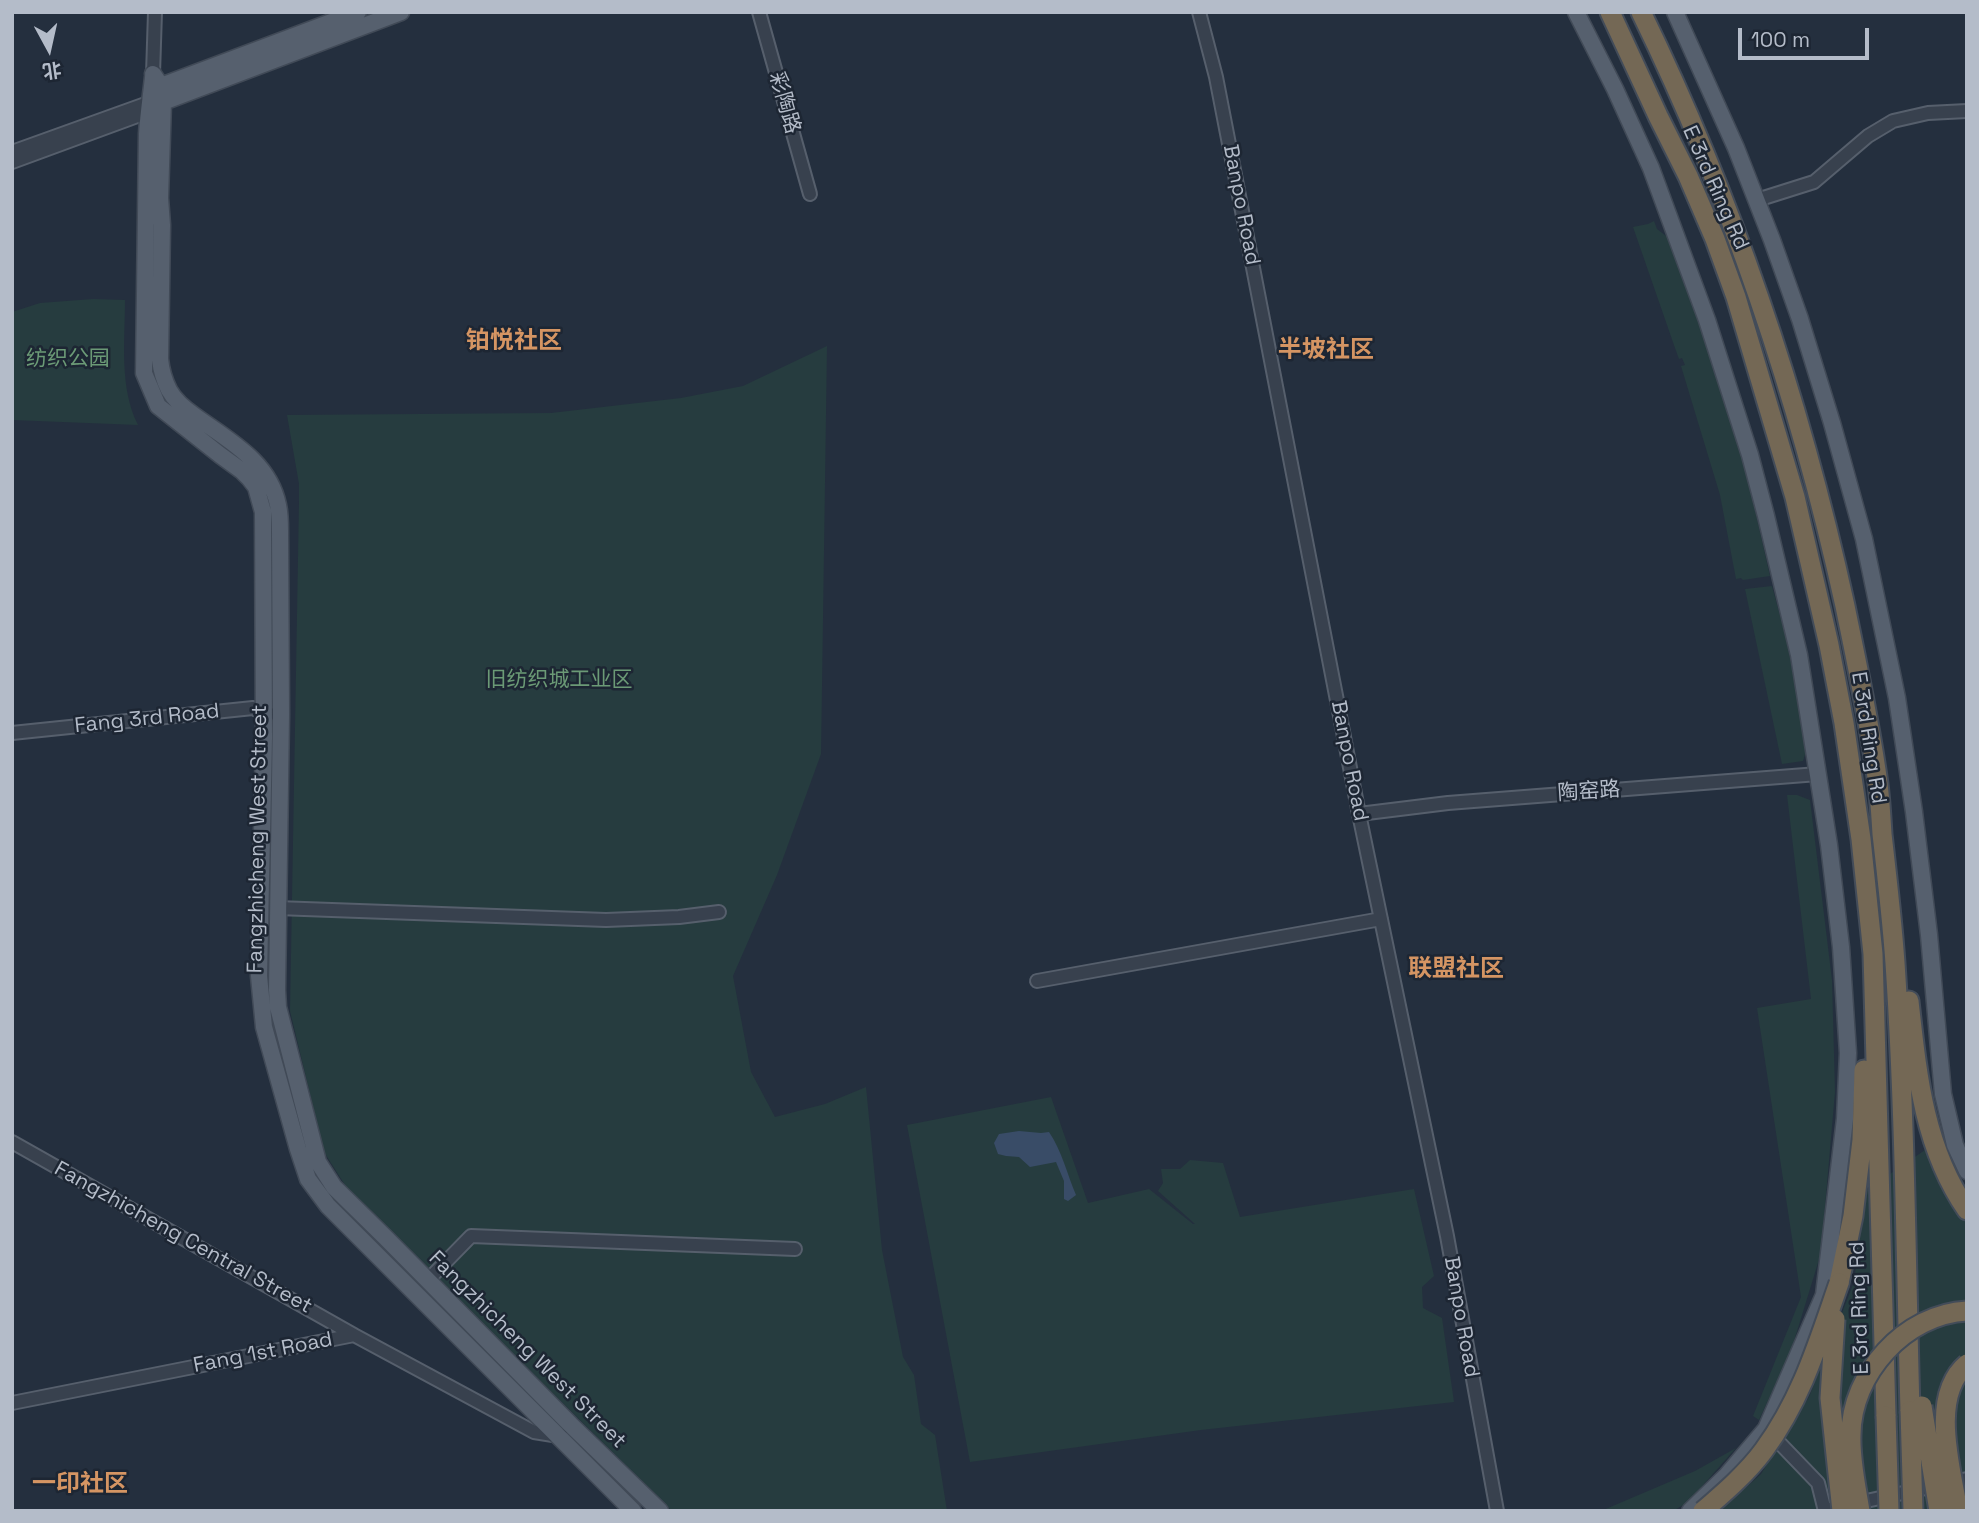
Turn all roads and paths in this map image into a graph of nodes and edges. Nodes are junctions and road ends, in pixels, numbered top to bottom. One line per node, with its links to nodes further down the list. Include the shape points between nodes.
1 (155, 12): 10 (street, Fangzhicheng West Street)
2 (358, 12): 10 (main road)
3 (401, 12): 10 (main road)
4 (759, 12): 14 (street, 彩陶路)
5 (1199, 12): 21 (street, Banpo Road, via 1219,90)
6 (1576, 12): 19 (main road, via 1651,168 1724,370 1788,608)
7 (1610, 12): 25 (highway, E 3rd Ring Rd, via 1715,239 1795,497 1844,723)
8 (1642, 12): 20 (highway, E 3rd Ring Rd, via 1739,238 1803,435 1847,615)
9 (1675, 12): 15 (main road)
10 (155, 95): 12 (street); 13 (street); 16 (main road, Fangzhicheng West Street, via 144,373 158,406 256,487 263,512); 17 (main road, Fangzhicheng West Street, via 162,225 161,368 176,401 246,452 274,492 280,517)
11 (1967, 111): 15 (street, via 1893,121 1814,182)
12 (12, 152)
13 (12, 162)
14 (810, 194)
15 (1757, 200): 28 (main road, via 1800,319 1864,539 1897,698 1914,812 1942,1094)
16 (264, 713): 17 (street, Fang 3rd Road); 18 (street, Fang 3rd Road, via 253,708); 39 (main road, Fangzhicheng West Street, via 260,1002 308,1179 328,1206)
17 (281, 714): 22 (main road, Fangzhicheng West Street)
18 (12, 733)
19 (1818, 774): 21 (street, 陶窑路); 38 (main road, via 1841,947 1847,1053 1845,1119 1824,1296)
20 (1878, 783): 29 (highway, via 1892,828 1919,1087 1934,1146); 37 (highway, E 3rd Ring Rd, via 1895,960 1902,1141 1911,1172)
21 (1359, 814): 24 (street, Banpo Road)
22 (277, 908): 23 (street, via 620,920); 31 (main road, Fangzhicheng West Street, via 278,1007 318,1162 342,1196)
23 (719, 912)
24 (1381, 919): 26 (street); 43 (street, Banpo Road, via 1447,1236)
25 (1873, 954): 32 (highway, via 1866,1002 1862,1140); 49 (highway, E 3rd Ring Rd, bridge)
26 (1037, 981)
27 (12, 1142): 34 (street, Fangzhicheng Central Street)
28 (1967, 1171)
29 (1967, 1210)
30 (795, 1249): 31 (street, via 471,1236)
31 (428, 1280): 39 (main road, Fangzhicheng West Street)
32 (1839, 1283): 45 (highway, bridge, via 1811,1365 1785,1419 1735,1484); 47 (highway, bridge, via 1830,1398)
33 (1967, 1311): 48 (highway, bridge, via 1934,1318 1915,1328 1873,1365 1855,1407 1850,1433)
34 (354, 1335): 36 (street, Fang 1st Road); 39 (street, Fang 1st Road, via 534,1432)
35 (1967, 1364): 52 (highway, bridge, via 1948,1392 1945,1416)
36 (12, 1403)
37 (1916, 1409): 50 (highway, bridge); 51 (highway, bridge)
38 (1766, 1429): 44 (main road); 46 (street, via 1818,1483)
39 (565, 1431): 41 (main road, Fangzhicheng West Street); 42 (main road, Fangzhicheng West Street)
40 (1967, 1479): 46 (street)
41 (633, 1511)
42 (660, 1511)
43 (1497, 1511)
44 (1690, 1511)
45 (1703, 1511)
46 (1825, 1511)
47 (1842, 1511)
48 (1860, 1511)
49 (1889, 1511)
50 (1913, 1511)
51 (1939, 1511)
52 (1958, 1511)

